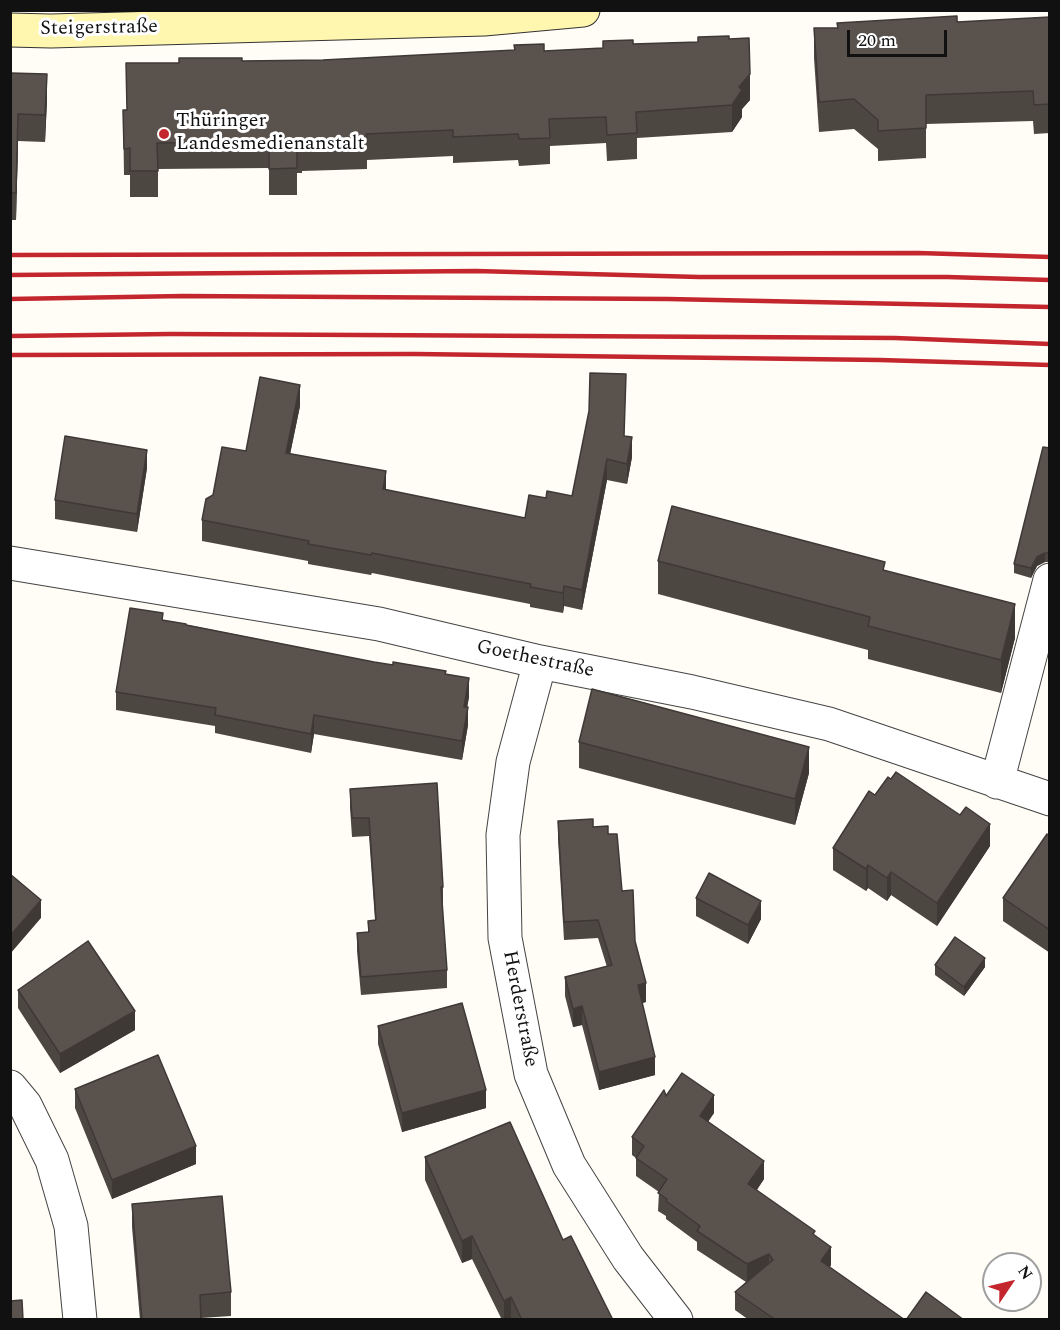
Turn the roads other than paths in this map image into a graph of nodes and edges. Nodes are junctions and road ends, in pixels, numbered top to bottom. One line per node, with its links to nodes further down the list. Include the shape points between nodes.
1 (583, 10): 2 (main road, Steigerstraße)
2 (484, 15): 3 (main road, Steigerstraße)
3 (51, 21): 4 (main road, Steigerstraße)
4 (10, 30)
5 (10, 563): 7 (street, Goethestraße, via 379,624)
6 (1050, 580): 8 (street)
7 (540, 662): 8 (street, Goethestraße, via 830,724); 12 (street, Herderstraße, via 513,762 503,835 505,938 531,1074 569,1165 628,1258)
8 (997, 782): 9 (street, Goethestraße)
9 (1050, 800)
10 (10, 1087): 11 (street, via 25,1106 52,1160 71,1226)
11 (80, 1320)
12 (676, 1320)

